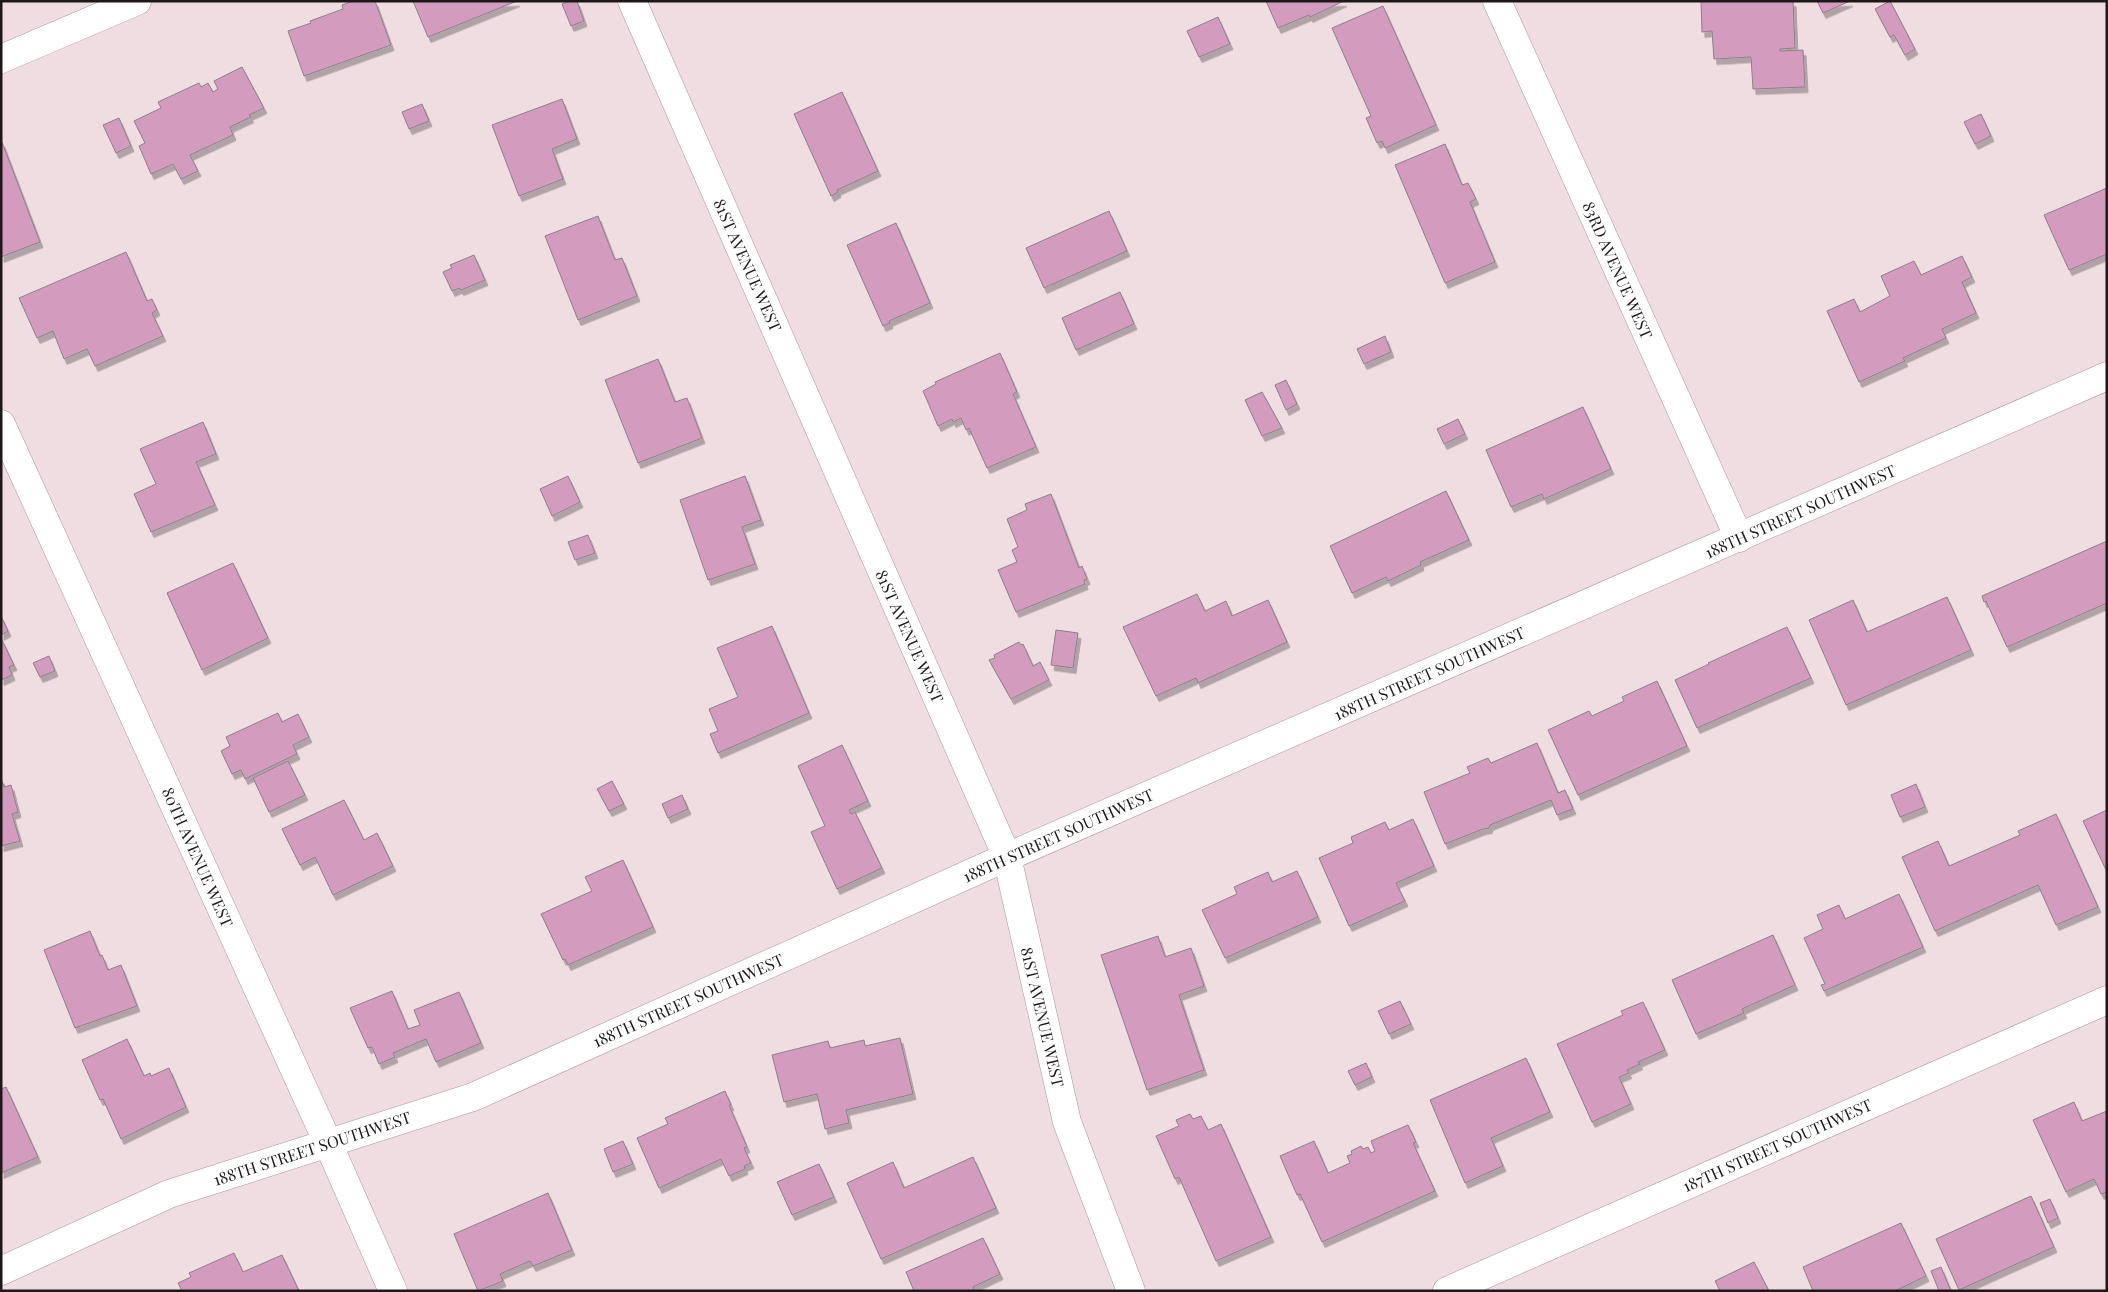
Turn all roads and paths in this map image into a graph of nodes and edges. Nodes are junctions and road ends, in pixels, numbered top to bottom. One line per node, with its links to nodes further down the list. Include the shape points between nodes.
1 (137, 1): 4 (street)
2 (632, 1): 8 (street, 81ST AVENUE WEST)
3 (1496, 1): 7 (street, 83RD AVENUE WEST)
4 (1, 59)
5 (2107, 376): 7 (street, 188TH STREET SOUTHWEST)
6 (1, 424): 10 (street, 80TH AVENUE WEST)
7 (1739, 538): 8 (street, 188TH STREET SOUTHWEST)
8 (1007, 857): 10 (street, 188TH STREET SOUTHWEST, via 473,1097); 13 (street, 81ST AVENUE WEST, via 1067,1122)
9 (2107, 1000): 14 (street, 187TH STREET SOUTHWEST)
10 (328, 1143): 11 (street, 188TH STREET SOUTHWEST, via 169,1194); 12 (street, 80TH AVENUE WEST)
11 (1, 1271)
12 (393, 1291)
13 (1131, 1291)
14 (1447, 1291)

